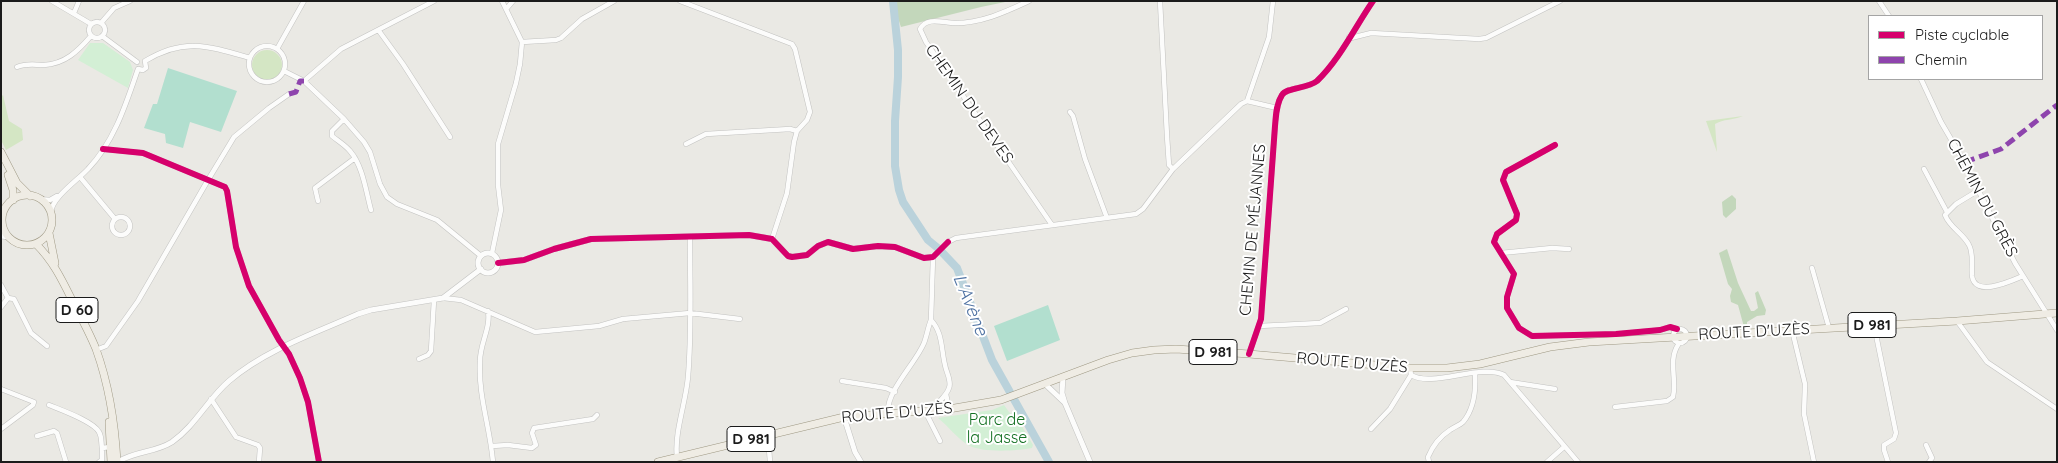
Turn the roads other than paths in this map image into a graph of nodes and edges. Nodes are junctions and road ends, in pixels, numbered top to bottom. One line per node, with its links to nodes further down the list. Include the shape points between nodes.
1 (52, 1): 17 (street)
2 (79, 1): 17 (street)
3 (130, 1): 20 (street, via 114,8)
4 (304, 1): 26 (street)
5 (434, 1): 21 (street)
6 (502, 1): 16 (street)
7 (513, 1): 16 (street)
8 (614, 1): 25 (street, via 582,19 561,38)
9 (680, 1): 40 (street, via 792,44 810,112)
10 (1029, 1): 64 (street, CHEMIN DU DEVES, via 983,20 931,21 920,29)
11 (1160, 1): 49 (street, via 1169,165)
12 (1273, 1): 36 (street, via 1269,37)
13 (1373, 1): 24 (street)
14 (1560, 1): 24 (street, via 1479,40 1371,34)
15 (1879, 1): 18 (street)
16 (507, 8): 25 (street)
17 (74, 13): 19 (street)
18 (1888, 15)
19 (91, 24): 20 (street); 22 (street, via 88,29)
20 (101, 24): 23 (street, via 105,31)
21 (379, 31): 34 (street, via 342,49); 41 (street)
22 (91, 36): 23 (street); 30 (street, via 64,61)
23 (102, 36): 29 (street)
24 (1349, 38): 37 (street, via 1316,81 1286,91)
25 (522, 42): 73 (street, via 517,81 498,144 502,210)
26 (276, 49): 27 (street, via 263,46); 32 (street, via 284,58)
27 (250, 58): 28 (street, via 191,45 176,46); 32 (street, via 249,69 260,82 277,80)
28 (145, 61): 29 (street); 31 (street, via 145,69)
29 (137, 62): 31 (street)
30 (16, 67)
31 (138, 69): 44 (street, via 117,125)
32 (284, 71): 34 (street)
33 (1921, 80): 52 (street, CHEMIN DU GRÈS)
34 (304, 81): 39 (street)
35 (289, 94): 51 (street, via 234,137)
36 (1248, 101): 37 (street); 49 (street, via 1241,104)
37 (1277, 108): 95 (street, CHEMIN DE MÉJANNES)
38 (1070, 112): 61 (street)
39 (344, 119): 46 (street, via 332,131 332,136); 75 (street, via 370,152 387,197 437,220)
40 (798, 131): 42 (street, via 781,129 706,134); 68 (street, via 787,193)
41 (450, 136)
42 (686, 144)
43 (1555, 145): 72 (street, via 1503,176 1517,214 1516,220 1497,234 1494,242)
44 (103, 149): 50 (street); 51 (street, via 143,153)
45 (1, 152): 54 (main road, via 17,183)
46 (355, 158): 57 (street, via 315,188); 58 (street)
47 (1, 162): 56 (main road, via 12,183)
48 (1924, 169): 59 (street)
49 (1173, 170): 61 (street, via 1140,212)
50 (80, 178): 53 (street); 62 (street)
51 (208, 180): 104 (street, via 228,191 236,247 249,286); 105 (street, via 138,301 106,346)
52 (1979, 190): 59 (street); 80 (street, CHEMIN DU GRÈS)
53 (64, 191): 55 (street, via 50,200); 60 (street, via 53,204)
54 (30, 196): 55 (main road); 56 (main road)
55 (39, 199): 60 (main road)
56 (13, 200): 63 (main road)
57 (318, 201)
58 (371, 210)
59 (1947, 212): 80 (street, via 1948,224 1961,234 1972,251 1972,278 1976,283 1982,287 2000,285)
60 (51, 213): 65 (main road)
61 (1107, 218): 64 (street)
62 (115, 219): 62 (street, via 112,224 114,232 119,235 126,233 128,220)
63 (2, 223): 66 (main road)
64 (1052, 226): 69 (street, via 956,238)
65 (49, 233): 70 (main road); 79 (main road, D 60)
66 (5, 236): 70 (main road, via 18,244)
67 (690, 237): 68 (street, via 749,235); 76 (street, via 591,239 519,261); 88 (street)
68 (772, 239): 74 (street, via 792,257 807,255 828,242 853,249 895,247 924,258)
69 (948, 242)
70 (36, 244): 79 (main road, D 60)
71 (1569, 249): 72 (street)
72 (1501, 253): 97 (street, via 1514,274 1506,297 1507,308 1525,333 1540,337)
73 (492, 254): 75 (street); 76 (street)
74 (935, 255): 92 (street)
75 (481, 256): 78 (street)
76 (498, 263): 78 (street, via 494,271)
77 (1812, 268): 96 (street)
78 (481, 269): 83 (street)
79 (58, 270): 105 (main road, D 60)
80 (2023, 276): 90 (street, CHEMIN DU GRÈS)
81 (1, 285): 82 (street)
82 (8, 298): 85 (street); 103 (street, via 14,299 31,333)
83 (443, 298): 84 (street); 87 (street, via 461,300)
84 (434, 300): 104 (street, via 358,314); 107 (street, via 431,351)
85 (1, 307)
86 (1346, 309): 95 (street, via 1320,323)
87 (488, 311): 88 (street, via 535,332); 134 (street, via 490,319 480,360 480,379 482,406)
88 (690, 312): 91 (street); 139 (street, via 690,358 676,444)
89 (2057, 313): 90 (main road, ROUTE D'UZÈS / D 981)
90 (2048, 315): 93 (main road, ROUTE D'UZÈS / D 981); 99 (street, CHEMIN DU GRÈS)
91 (740, 319)
92 (931, 320): 116 (street, via 924,343); 117 (street, via 944,348 944,363 950,383)
93 (1957, 321): 94 (main road, ROUTE D'UZÈS / D 981); 124 (street, via 1986,362)
94 (1874, 325): 96 (main road, ROUTE D'UZÈS / D 981); 155 (street, via 1896,433 1894,439 1884,445)
95 (1259, 326): 106 (street, CHEMIN DE MÉJANNES)
96 (1829, 328): 98 (main road, ROUTE D'UZÈS / D 981)
97 (1676, 329): 100 (street, via 1683,329); 101 (street)
98 (1792, 330): 100 (main road, ROUTE D'UZÈS / D 981); 154 (street, via 1805,384 1804,414)
99 (2057, 330)
100 (1686, 336): 101 (main road, ROUTE D'UZÈS / D 981); 102 (street, via 1685,341)
101 (1673, 337): 102 (street); 108 (main road, ROUTE D'UZÈS / D 981, via 1550,347 1464,367)
102 (1678, 345): 121 (street, via 1673,357 1673,398)
103 (47, 346)
104 (284, 348): 118 (street, via 240,372); 145 (street, via 308,402)
105 (96, 350): 137 (main road, D 60, via 108,392)
106 (1249, 354): 108 (main road, ROUTE D'UZÈS / D 981); 110 (main road, ROUTE D'UZÈS / D 981, via 1147,351)
107 (419, 360)
108 (1410, 371): 109 (street, via 1416,378); 129 (street, via 1390,409)
109 (1475, 373): 112 (street, via 1499,372); 151 (street, via 1476,387 1467,415 1462,423 1434,443)
110 (1062, 377): 113 (main road, ROUTE D'UZÈS / D 981); 119 (street)
111 (842, 381): 116 (street)
112 (1510, 382): 115 (street); 135 (street)
113 (1045, 384): 119 (street); 122 (main road, ROUTE D'UZÈS / D 981, via 1001,400)
114 (1, 389): 128 (street, via 34,402)
115 (1555, 389)
116 (895, 392): 125 (street)
117 (946, 394): 122 (street); 123 (street)
118 (211, 399): 138 (street, via 170,443 148,453); 144 (street, via 236,437 258,445)
119 (1064, 402): 150 (street)
120 (50, 405): 136 (street, via 97,429)
121 (1615, 407)
122 (949, 409): 123 (main road, ROUTE D'UZÈS / D 981)
123 (929, 410): 125 (main road, ROUTE D'UZÈS / D 981); 132 (street)
124 (2057, 410)
125 (888, 413): 127 (main road, ROUTE D'UZÈS / D 981)
126 (597, 415): 134 (street, via 593,419 534,428 536,445 532,448)
127 (844, 417): 130 (main road, ROUTE D'UZÈS / D 981); 149 (street)
128 (1, 429)
129 (1371, 429)
130 (768, 435): 139 (main road, ROUTE D'UZÈS / D 981); 148 (street)
131 (37, 436): 140 (street, via 54,431)
132 (940, 441)
133 (1926, 445): 156 (street, via 1932,458)
134 (492, 446): 146 (street)
135 (1564, 447): 152 (street); 153 (street)
136 (102, 448): 137 (street); 141 (street, via 102,460)
137 (113, 448): 138 (street); 142 (main road, D 60); 143 (main road, D 60)
138 (131, 456): 143 (street)
139 (677, 457): 147 (main road, ROUTE D'UZÈS / D 981)
140 (66, 462)
141 (99, 462)
142 (110, 462)
143 (118, 462)
144 (259, 462)
145 (318, 462)
146 (493, 462)
147 (660, 462)
148 (770, 462)
149 (861, 462)
150 (1090, 462)
151 (1429, 462)
152 (1547, 462)
153 (1578, 462)
154 (1814, 462)
155 (1888, 462)
156 (1929, 462)

